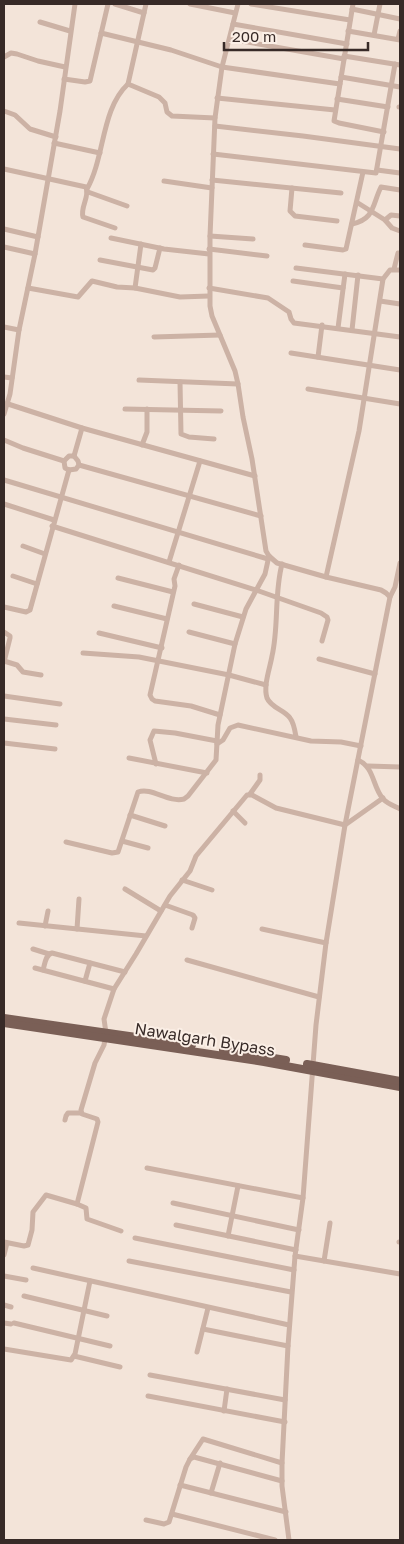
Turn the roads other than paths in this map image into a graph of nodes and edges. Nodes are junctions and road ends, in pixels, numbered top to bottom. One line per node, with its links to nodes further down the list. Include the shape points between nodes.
1 (75, 4): 17 (street)
2 (108, 4): 20 (street)
3 (115, 4): 10 (street)
4 (146, 4): 10 (street)
5 (190, 4): 11 (street)
6 (238, 4): 11 (street)
7 (251, 4): 14 (street)
8 (380, 4): 12 (street)
9 (352, 6): 12 (street); 14 (street)
10 (144, 13): 24 (street)
11 (235, 14): 16 (street)
12 (378, 14): 13 (street); 21 (street)
13 (400, 18)
14 (350, 20): 18 (street)
15 (40, 22): 17 (street)
16 (233, 24): 22 (street); 25 (street)
17 (70, 30): 29 (street)
18 (348, 31): 21 (street); 25 (street)
19 (400, 31): 23 (street)
20 (101, 33): 24 (street); 32 (street, via 90,81)
21 (374, 35): 23 (street)
22 (230, 39): 27 (street); 30 (street)
23 (399, 40)
24 (137, 42): 30 (street); 33 (street)
25 (346, 44): 27 (street)
26 (4, 57): 29 (street, via 11,53)
27 (344, 57): 28 (street); 31 (street)
28 (398, 65): 35 (street)
29 (65, 67): 32 (street)
30 (222, 67): 34 (street); 37 (street)
31 (341, 77): 34 (street); 35 (street)
32 (64, 79): 45 (street)
33 (128, 84): 42 (street, via 159,97 172,116); 48 (street, via 112,106)
34 (340, 84): 38 (street)
35 (392, 85): 36 (street); 39 (street)
36 (400, 87)
37 (217, 98): 40 (street); 42 (street)
38 (337, 99): 39 (street); 40 (street)
39 (388, 107): 44 (street)
40 (335, 110): 44 (street, via 336,122)
41 (4, 111): 45 (street, via 15,115 30,129)
42 (215, 118): 43 (street)
43 (215, 126): 46 (street); 49 (street)
44 (384, 132): 46 (street)
45 (55, 140): 48 (street); 54 (street)
46 (382, 146): 47 (street); 51 (street)
47 (400, 149)
48 (100, 153): 60 (street)
49 (213, 154): 52 (street); 55 (street)
50 (4, 169): 54 (street)
51 (377, 170): 52 (street, via 374,173); 53 (street)
52 (363, 172): 62 (street)
53 (400, 173)
54 (48, 179): 60 (street, via 83,185); 73 (street)
55 (212, 180): 57 (street); 58 (street)
56 (164, 181): 57 (street)
57 (212, 188): 72 (street)
58 (292, 188): 61 (street); 67 (street, via 291,214)
59 (400, 190): 64 (street, via 381,187)
60 (87, 191): 63 (street); 69 (street, via 83,217)
61 (341, 193)
62 (358, 203): 64 (street); 68 (street)
63 (127, 206)
64 (371, 212): 66 (street); 68 (street, via 363,222)
65 (400, 216): 66 (street, via 391,215)
66 (385, 220): 71 (street, via 392,228)
67 (337, 221)
68 (352, 224): 77 (street, via 346,249)
69 (114, 228)
70 (4, 229): 73 (street)
71 (400, 230)
72 (210, 236): 75 (street); 80 (street)
73 (38, 237): 82 (street)
74 (111, 238): 76 (street)
75 (253, 238)
76 (142, 244): 79 (street); 85 (street)
77 (306, 245)
78 (4, 247): 82 (street)
79 (160, 248): 80 (street); 85 (street, via 154,269)
80 (209, 252): 83 (street); 94 (street)
81 (398, 253): 87 (street)
82 (35, 254): 92 (street)
83 (266, 256)
84 (100, 260): 85 (street)
85 (138, 268): 93 (street)
86 (296, 268): 88 (street)
87 (397, 269): 90 (street, via 388,271)
88 (345, 274): 89 (street); 95 (street)
89 (358, 275): 90 (street); 103 (street)
90 (384, 279): 97 (street)
91 (293, 281): 95 (street)
92 (28, 288): 93 (street, via 78,297 92,281); 102 (street)
93 (134, 288): 96 (street, via 180,297)
94 (209, 288): 96 (street); 99 (street, via 268,298 287,310 294,323)
95 (344, 288): 101 (street)
96 (209, 296): 105 (street, via 212,316)
97 (380, 301): 98 (street); 104 (street)
98 (400, 304)
99 (322, 326): 101 (street); 109 (street)
100 (4, 327): 102 (street)
101 (338, 328): 103 (street)
102 (19, 330): 113 (street)
103 (352, 330): 104 (street)
104 (376, 333): 107 (street); 110 (street)
105 (220, 335): 106 (street); 116 (street)
106 (154, 337)
107 (400, 337)
108 (291, 353): 109 (street)
109 (318, 357): 110 (street)
110 (370, 365): 111 (street); 118 (street)
111 (400, 370)
112 (4, 377): 113 (street)
113 (12, 378): 119 (street)
114 (139, 380): 115 (street)
115 (180, 382): 116 (street); 123 (street)
116 (238, 384): 135 (street)
117 (308, 389): 118 (street)
118 (365, 398): 120 (street); 152 (street)
119 (8, 404): 125 (street); 126 (street)
120 (400, 404)
121 (125, 409): 122 (street)
122 (147, 409): 123 (street); 129 (street)
123 (180, 410): 124 (street); 127 (street, via 180,432 183,436)
124 (221, 411)
125 (4, 414)
126 (82, 428): 129 (street); 130 (street)
127 (214, 439)
128 (4, 440): 131 (street)
129 (142, 445): 132 (street)
130 (74, 456): 131 (street); 133 (street)
131 (64, 461): 134 (street, via 65,468)
132 (200, 461): 135 (street); 137 (street)
133 (78, 465): 134 (street); 137 (street)
134 (69, 470): 138 (street)
135 (255, 476): 140 (street)
136 (4, 480): 138 (street)
137 (190, 496): 140 (street); 143 (street)
138 (60, 498): 141 (street); 143 (street)
139 (4, 504): 141 (street)
140 (261, 516): 146 (street)
141 (54, 520): 142 (street)
142 (52, 526): 145 (street); 147 (street)
143 (178, 532): 146 (street); 147 (street)
144 (23, 546): 145 (street)
145 (45, 554): 154 (street)
146 (269, 558): 149 (street); 155 (street)
147 (169, 562): 150 (street)
148 (400, 563): 156 (street)
149 (282, 564): 152 (street); 159 (street)
150 (179, 565): 155 (street); 157 (street)
151 (13, 576): 154 (street)
152 (326, 577): 160 (street, via 382,590)
153 (118, 578): 157 (street)
154 (37, 584): 163 (street, via 28,612)
155 (256, 590): 159 (street); 164 (street)
156 (394, 591): 158 (street); 160 (street)
157 (173, 592): 165 (street)
158 (400, 592)
159 (278, 597): 169 (street, via 327,616); 179 (street, via 275,644)
160 (390, 597): 176 (street)
161 (194, 604): 164 (street)
162 (114, 606): 165 (street)
163 (4, 607)
164 (243, 617): 170 (street)
165 (167, 618): 171 (street)
166 (4, 632): 175 (street, via 10,636)
167 (189, 632): 170 (street)
168 (99, 633): 171 (street)
169 (322, 641)
170 (235, 644): 178 (street)
171 (162, 648): 174 (street)
172 (84, 653): 174 (street)
173 (319, 659): 176 (street)
174 (158, 661): 178 (street); 182 (street, via 150,695 152,699)
175 (4, 662): 177 (street, via 17,665 23,672)
176 (375, 674): 188 (street)
177 (41, 675)
178 (229, 675): 179 (street); 182 (street)
179 (266, 685): 185 (street, via 268,701 290,718)
180 (4, 696): 181 (street)
181 (60, 704)
182 (220, 715): 187 (street)
183 (4, 719): 184 (street)
184 (56, 725)
185 (296, 737): 187 (street, via 235,725); 188 (street)
186 (4, 743): 189 (street)
187 (217, 743): 192 (street, via 154,731 150,740); 195 (street, via 216,760)
188 (361, 746): 191 (street)
189 (55, 749)
190 (129, 758): 192 (street)
191 (358, 760): 193 (street); 203 (street)
192 (156, 764): 195 (street)
193 (368, 766): 194 (street); 198 (street)
194 (400, 767)
195 (207, 773): 201 (street, via 184,800 138,792)
196 (260, 774): 197 (street, via 260,780)
197 (250, 794): 200 (street); 203 (street, via 276,808)
198 (382, 798): 199 (street); 203 (street)
199 (400, 809)
200 (233, 811): 202 (street); 208 (street, via 196,856)
201 (130, 815): 204 (street); 205 (street)
202 (245, 823)
203 (345, 825): 221 (street)
204 (165, 826)
205 (122, 841): 206 (street, via 120,850 115,853); 207 (street)
206 (66, 842)
207 (148, 848)
208 (182, 880): 210 (street); 212 (street)
209 (125, 889): 214 (street)
210 (212, 890)
211 (79, 899): 218 (street)
212 (164, 905): 214 (street); 217 (street, via 195,916)
213 (48, 910): 216 (street)
214 (161, 910): 220 (street)
215 (19, 923): 216 (street)
216 (45, 926): 218 (street)
217 (192, 928)
218 (77, 929): 220 (street)
219 (262, 929): 221 (street)
220 (146, 936): 228 (street)
221 (326, 943): 231 (street)
222 (33, 949): 223 (street)
223 (49, 954): 225 (street); 227 (street)
224 (187, 960): 231 (street)
225 (90, 963): 228 (street); 229 (street)
226 (35, 968): 227 (street)
227 (43, 970): 229 (street)
228 (125, 972): 230 (street)
229 (85, 981): 230 (street)
230 (114, 988): 234 (street, via 104,1019)
231 (319, 997): 235 (street)
232 (4, 1018): 234 (main road, Nawalgarh Bypass)
233 (4, 1023): 234 (main road, Nawalgarh Bypass)
234 (106, 1035): 235 (main road, Nawalgarh Bypass, via 267,1057); 238 (street)
235 (313, 1068): 236 (main road, Nawalgarh Bypass); 237 (main road, Nawalgarh Bypass); 242 (street)
236 (400, 1081)
237 (400, 1087)
238 (81, 1113): 239 (street, via 68,1113); 244 (street, via 96,1118 98,1122)
239 (65, 1120)
240 (147, 1168): 241 (street)
241 (238, 1186): 242 (street); 245 (street)
242 (303, 1198): 248 (street)
243 (173, 1203): 245 (street)
244 (77, 1204): 249 (street, via 86,1208 87,1219); 252 (street, via 46,1195 33,1212 28,1245)
245 (232, 1216): 248 (street); 250 (street)
246 (330, 1223): 256 (street)
247 (176, 1225): 250 (street)
248 (299, 1230): 253 (street)
249 (121, 1231)
250 (228, 1236): 253 (street)
251 (135, 1238): 258 (street)
252 (5, 1243): 254 (street)
253 (296, 1253): 256 (street); 258 (street)
254 (4, 1255)
255 (129, 1261): 263 (street)
256 (324, 1261): 259 (street)
257 (33, 1268): 262 (street)
258 (294, 1270): 263 (street)
259 (400, 1274)
260 (4, 1276): 261 (street)
261 (26, 1280)
262 (90, 1281): 267 (street); 268 (street)
263 (291, 1292): 271 (street)
264 (24, 1296): 268 (street)
265 (4, 1305): 266 (street)
266 (11, 1307)
267 (208, 1308): 271 (street); 272 (street)
268 (84, 1311): 269 (street); 273 (street)
269 (106, 1316)
270 (4, 1323): 273 (street)
271 (289, 1325): 275 (street)
272 (203, 1330): 275 (street); 277 (street)
273 (78, 1338): 274 (street); 278 (street)
274 (110, 1346)
275 (288, 1346): 283 (street)
276 (4, 1349): 278 (street, via 67,1360)
277 (197, 1352)
278 (74, 1356): 279 (street)
279 (120, 1367)
280 (150, 1375): 281 (street)
281 (227, 1389): 283 (street); 284 (street)
282 (148, 1396): 284 (street)
283 (285, 1400): 285 (street)
284 (224, 1410): 285 (street)
285 (285, 1422): 288 (street)
286 (190, 1459): 287 (street, via 198,1457); 288 (street, via 202,1439); 290 (street)
287 (220, 1463): 289 (street); 291 (street)
288 (282, 1463): 289 (street)
289 (282, 1481): 292 (street)
290 (180, 1485): 291 (street); 293 (street)
291 (211, 1493): 292 (street)
292 (286, 1512): 296 (street)
293 (172, 1514): 294 (street, via 166,1524); 295 (street)
294 (146, 1520)
295 (275, 1540)
296 (289, 1540)

